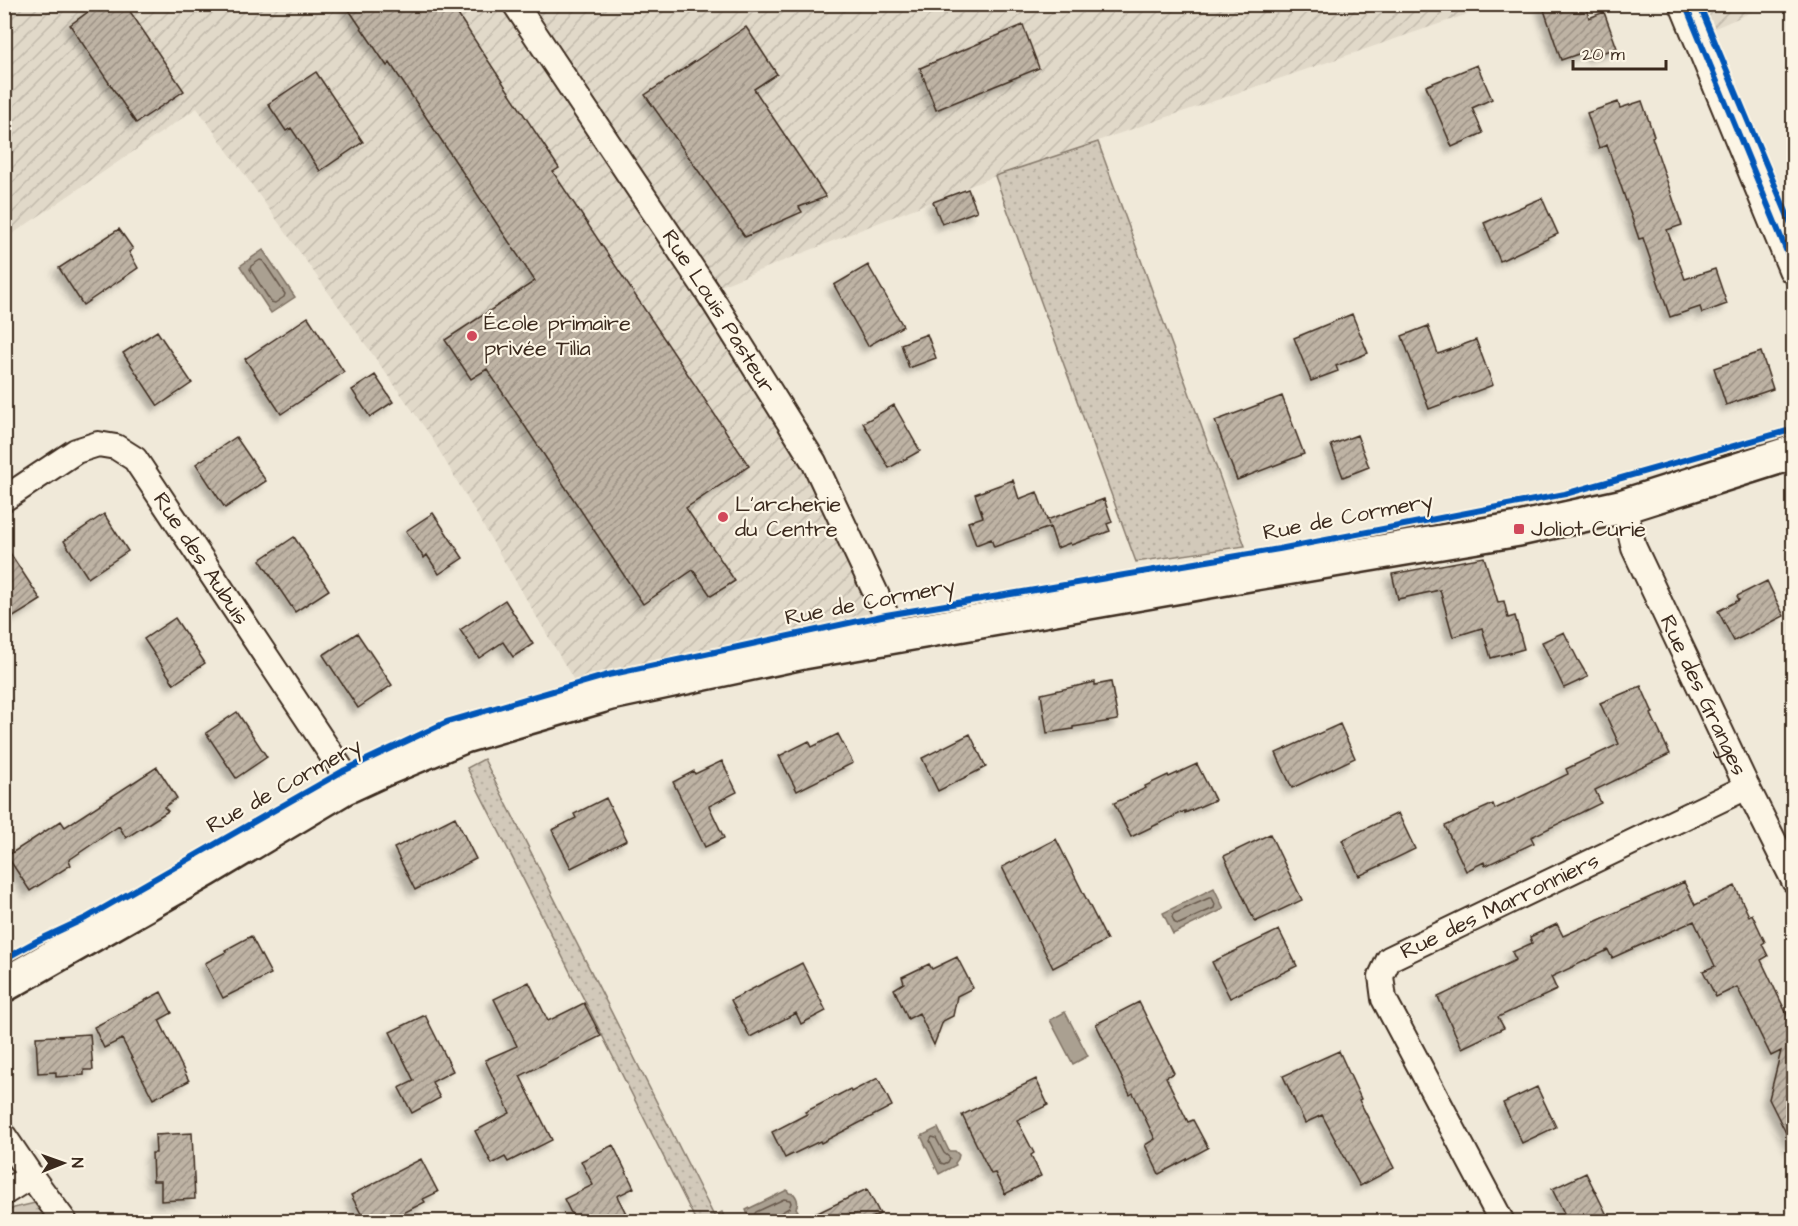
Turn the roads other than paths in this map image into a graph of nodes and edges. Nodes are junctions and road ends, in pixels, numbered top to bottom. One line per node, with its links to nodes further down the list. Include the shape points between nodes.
1 (515, 4): 7 (street, Rue Louis Pasteur, via 707,291 814,462)
2 (1685, 4): 3 (street)
3 (1794, 269)
4 (1794, 452): 6 (main road, Rue de Cormery)
5 (4, 499): 8 (street, Rue des Aubuis, via 76,451 98,444 116,447 135,459)
6 (1624, 506): 7 (main road, Rue de Cormery, via 1520,529); 9 (street, Rue des Granges, via 1634,548)
7 (896, 636): 8 (main road, Rue de Cormery, via 611,693 464,736)
8 (351, 784): 11 (main road, Rue de Cormery)
9 (1747, 787): 10 (street, Rue des Granges); 16 (street, Rue des Marronniers, via 1389,958 1381,976 1384,999)
10 (1794, 881)
11 (4, 986)
12 (4, 1136): 13 (street)
13 (32, 1176): 14 (street); 15 (street)
14 (4, 1193)
15 (65, 1221)
16 (1503, 1221)

